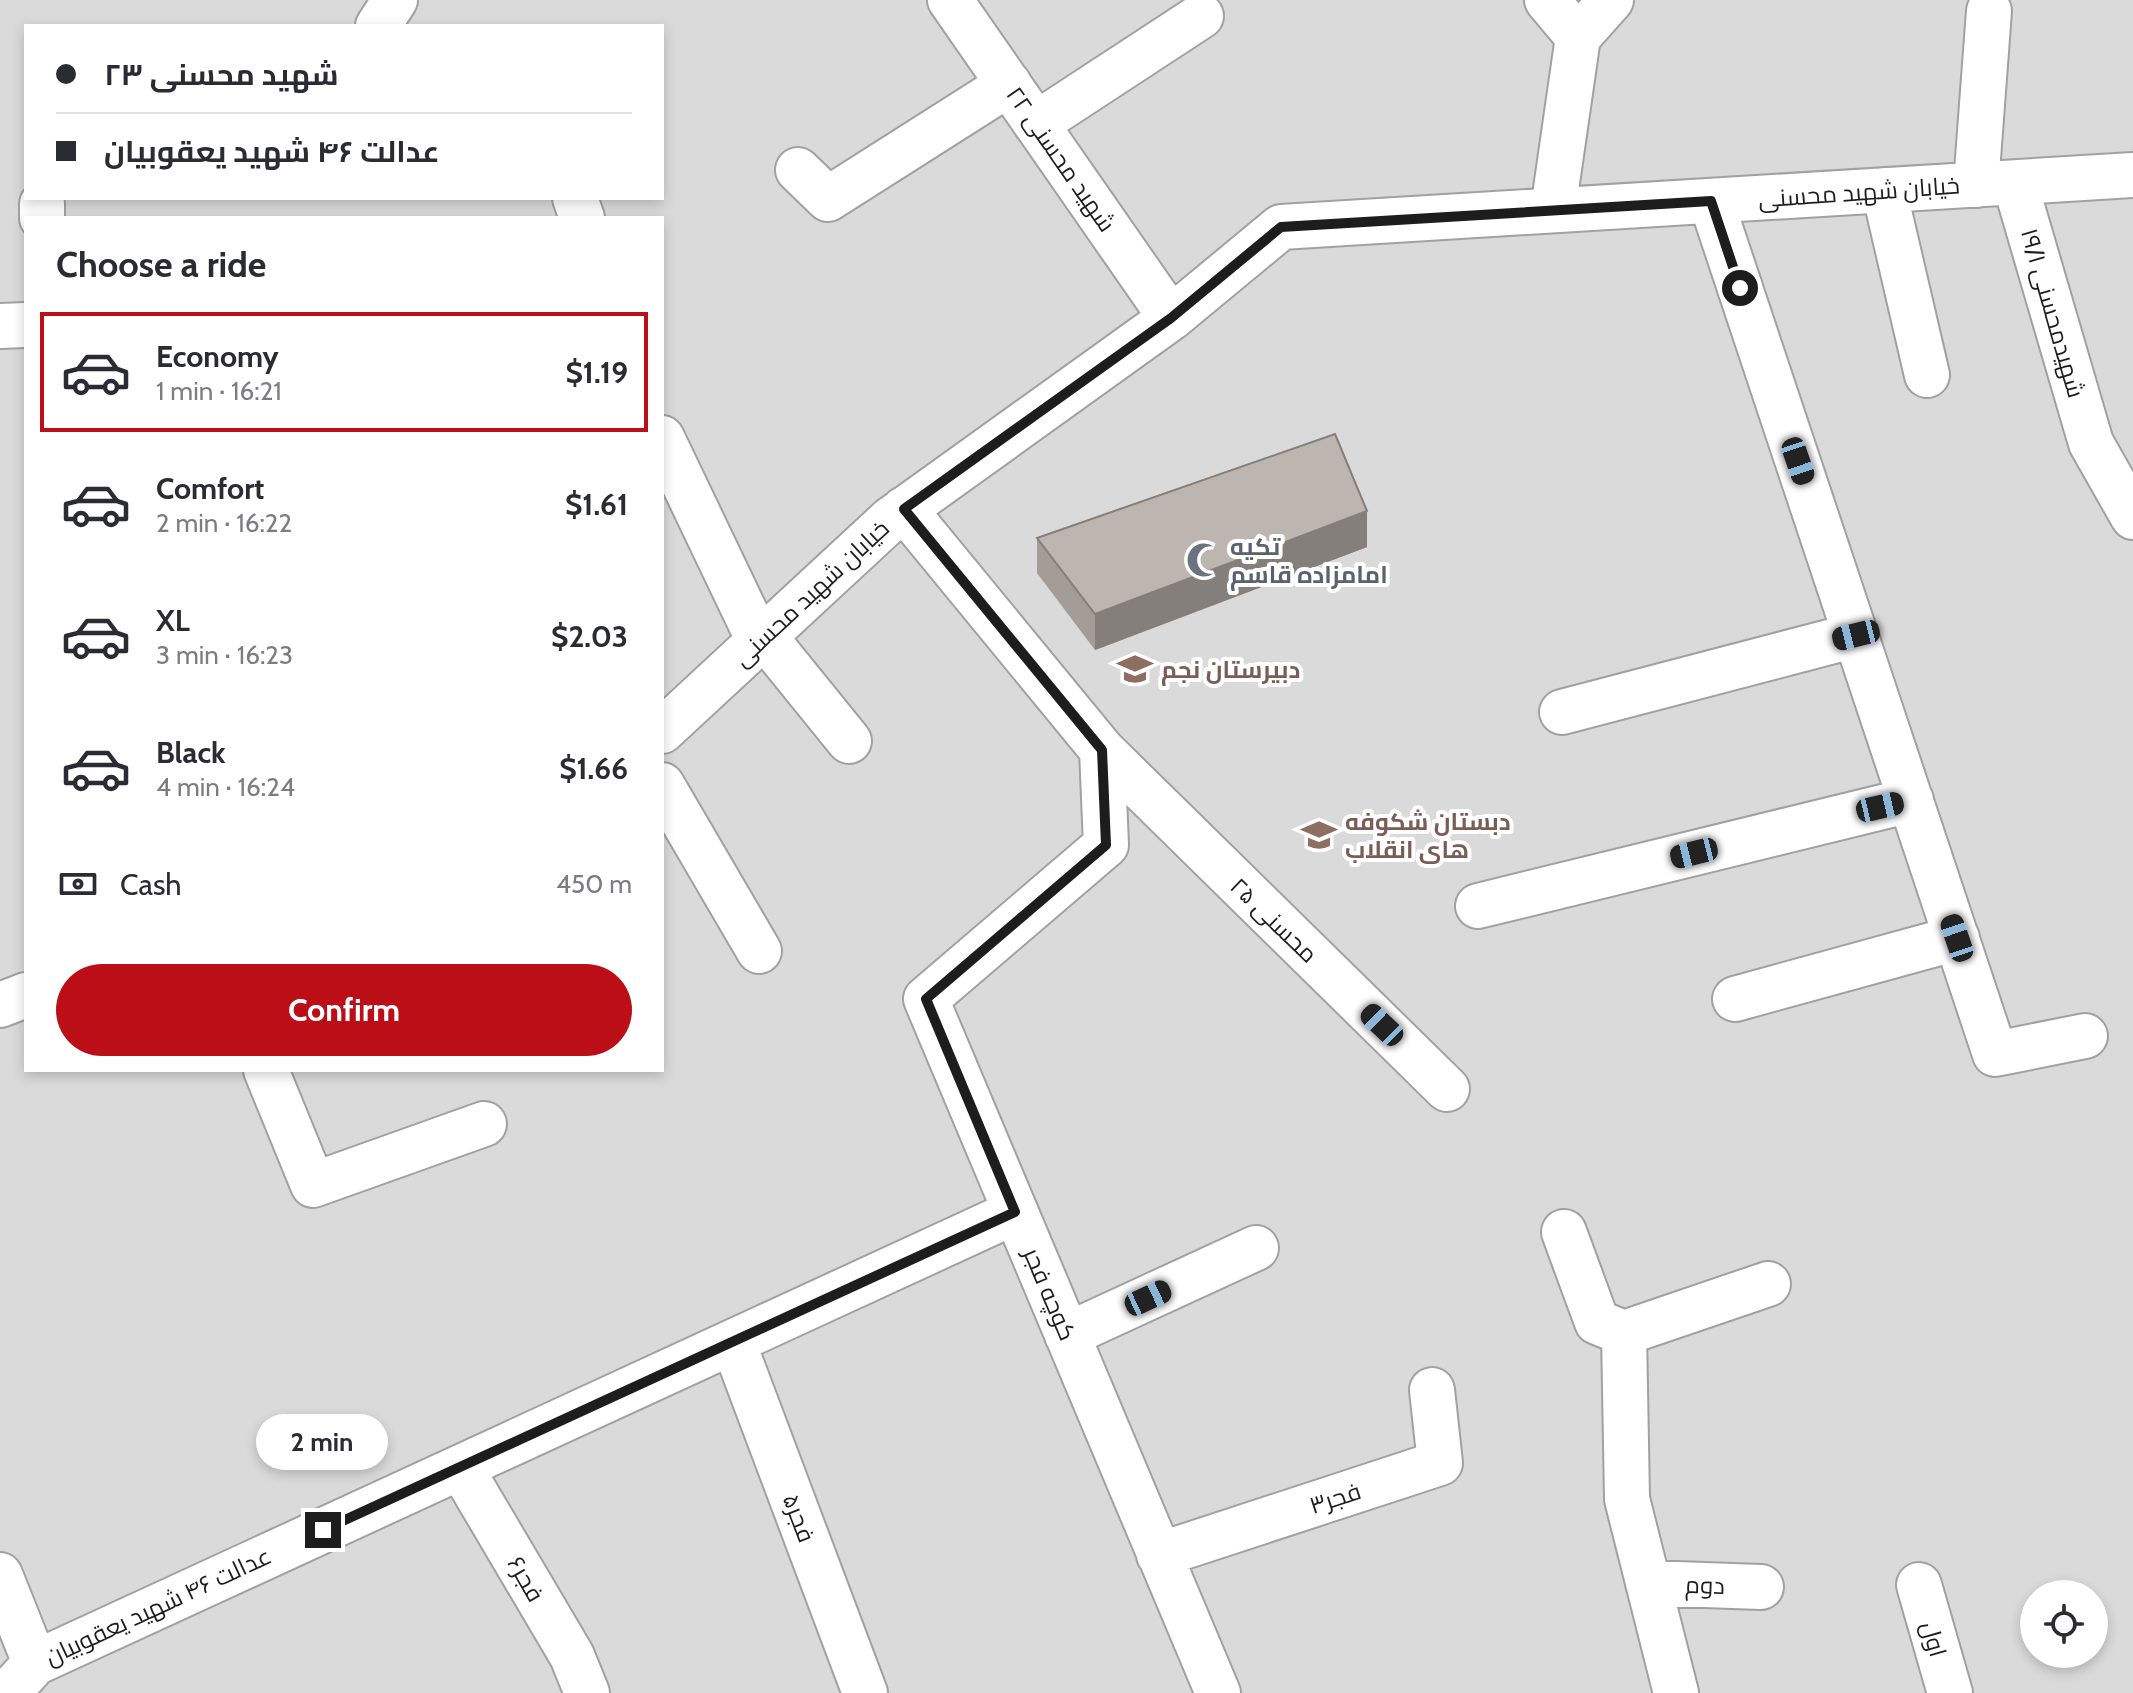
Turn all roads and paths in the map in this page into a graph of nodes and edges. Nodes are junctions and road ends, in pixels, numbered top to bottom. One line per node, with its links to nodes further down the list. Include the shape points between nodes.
1 (395, 0): 7 (street)
2 (950, 0): 9 (street, شهید محسنی ۲۲)
3 (1547, 0): 8 (street)
4 (1611, 0): 8 (street)
5 (1989, 11): 13 (street)
6 (1201, 16): 10 (street)
7 (379, 24)
8 (1578, 37): 16 (street)
9 (1009, 84): 10 (street, شهید محسنی ۲۲); 11 (street, via 828,199)
10 (1036, 124): 17 (street, شهید محسنی ۲۲)
11 (798, 170)
12 (2133, 175): 13 (street, خیابان شهید محسنی)
13 (1995, 184): 14 (street, خیابان شهید محسنی); 22 (street, شهیدمحسنی ۱۹/۱, via 2091,443)
14 (1884, 190): 15 (street, خیابان شهید محسنی); 20 (street)
15 (1711, 201): 16 (street, خیابان شهید محسنی); 24 (street)
16 (1553, 210): 17 (street, خیابان شهید محسنی, via 1281,227)
17 (1171, 318): 23 (street, خیابان شهید محسنی)
18 (24, 325): 19 (street)
19 (0, 326)
20 (1927, 375)
21 (664, 442): 25 (street)
22 (2127, 493)
23 (904, 509): 25 (street, خیابان شهید محسنی); 29 (street, محسنی ۲۵)
24 (1856, 635): 26 (street); 31 (street)
25 (761, 639): 27 (street, خیابان شهید محسنی); 28 (street)
26 (1562, 712)
27 (664, 729)
28 (849, 741)
29 (1102, 750): 40 (street, محسنی ۲۵); 42 (street, کوچه فجر, via 1106,845 926,999)
30 (664, 788): 34 (street)
31 (1911, 800): 32 (street); 33 (street)
32 (1478, 906)
33 (1957, 938): 36 (street); 38 (street, via 1995,1054)
34 (759, 951)
35 (24, 996): 37 (street)
36 (1735, 999)
37 (0, 1005)
38 (2085, 1036)
39 (267, 1072): 41 (street, via 313,1185)
40 (1447, 1089)
41 (484, 1124)
42 (1015, 1212): 47 (street, کوچه فجر); 48 (street, عدالت ۴۶ شهید یعقوبیان)
43 (1564, 1232): 46 (street, via 1597,1322)
44 (1256, 1248): 47 (street)
45 (1768, 1284): 46 (street)
46 (1624, 1333): 53 (street, via 1627,1499)
47 (1067, 1335): 51 (street, کوچه فجر)
48 (733, 1342): 50 (street, عدالت ۴۶ شهید یعقوبیان); 58 (street, فجر۵)
49 (1432, 1390): 51 (street, فجر۳, via 1440,1463)
50 (461, 1468): 56 (street, عدالت ۴۶ شهید یعقوبیان); 57 (street, فجر۶, via 572,1656)
51 (1159, 1555): 59 (street, کوچه فجر)
52 (0, 1575): 56 (street)
53 (1648, 1583): 55 (street, دوم); 60 (street)
54 (1919, 1585): 61 (street, اول)
55 (1761, 1587)
56 (22, 1678)
57 (587, 1693)
58 (865, 1693)
59 (1218, 1693)
60 (1676, 1693)
61 (1950, 1693)

